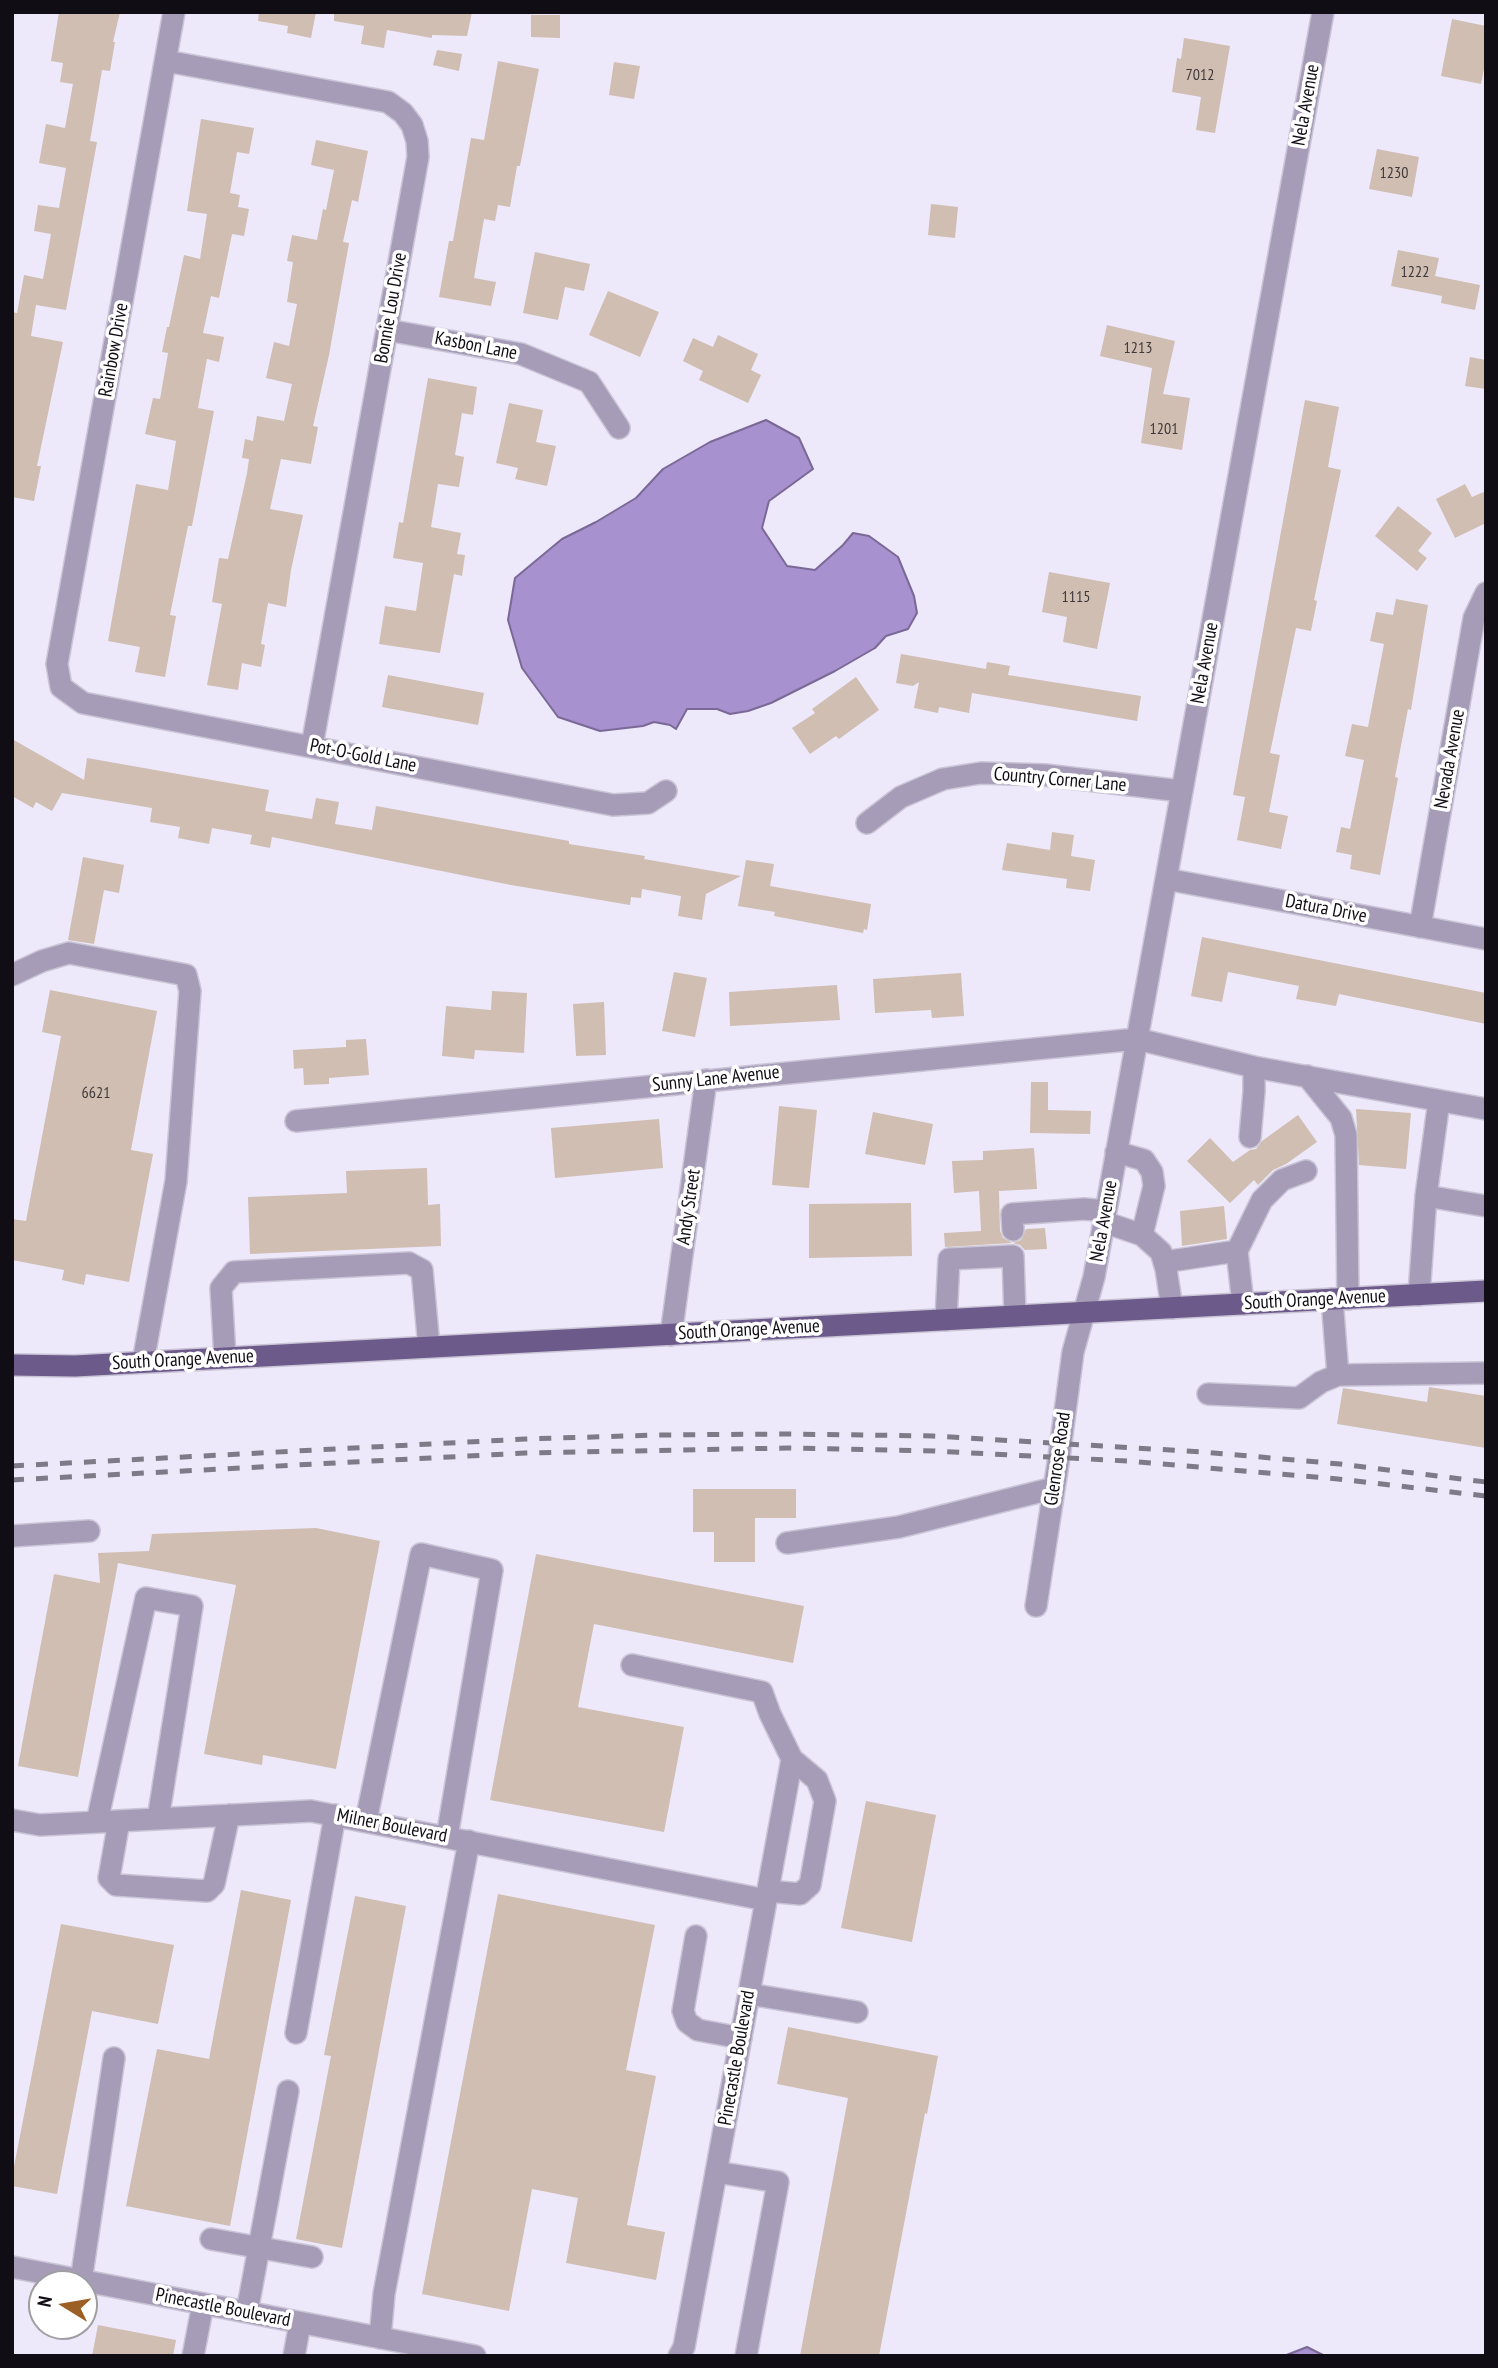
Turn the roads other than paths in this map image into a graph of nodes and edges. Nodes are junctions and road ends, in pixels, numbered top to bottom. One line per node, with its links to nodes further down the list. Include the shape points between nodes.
1 (174, 12): 3 (street, Rainbow Drive)
2 (1323, 12): 10 (street, Nela Avenue)
3 (166, 61): 4 (street, Bonnie Lou Drive, via 388,102 403,113 415,133 418,157); 7 (street, Rainbow Drive, via 57,664)
4 (387, 330): 5 (street, Kasbon Lane, via 521,354 589,382); 8 (street, Bonnie Lou Drive)
5 (619, 428)
6 (1486, 593): 13 (street, Nevada Avenue, via 1474,618)
7 (61, 687): 8 (street, Pot-O-Gold Lane, via 83,703)
8 (312, 746): 9 (street, Pot-O-Gold Lane, via 613,804 648,803)
9 (666, 791)
10 (1181, 791): 11 (street, Country Corner Lane, via 1045,775 981,773 943,779 911,792); 12 (street, Nela Avenue)
11 (867, 823)
12 (1166, 879): 13 (street, Datura Drive); 16 (street, Nela Avenue)
13 (1420, 927): 14 (street, Datura Drive)
14 (1486, 939)
15 (12, 975): 44 (street, via 69,953 186,975 190,991 176,1181)
16 (1137, 1039): 17 (street, Sunny Lane Avenue); 19 (street, Sunny Lane Avenue); 24 (street, Nela Avenue)
17 (1254, 1067): 18 (street, Sunny Lane Avenue); 23 (street)
18 (1307, 1076): 20 (street, Sunny Lane Avenue); 35 (street, via 1341,1118 1346,1135 1348,1220)
19 (706, 1080): 22 (street, Sunny Lane Avenue); 41 (street, Andy Street)
20 (1439, 1101): 21 (street, Sunny Lane Avenue); 26 (street)
21 (1486, 1110)
22 (296, 1121)
23 (1250, 1137)
24 (1116, 1152): 28 (street, Nela Avenue); 29 (street, via 1144,1160 1152,1172 1154,1186)
25 (1306, 1171): 31 (street, via 1282,1180 1262,1200)
26 (1426, 1196): 27 (street); 34 (street)
27 (1486, 1206)
28 (1105, 1216): 29 (street); 30 (street, via 1084,1209 1012,1214); 38 (street, Nela Avenue)
29 (1142, 1235): 32 (street, via 1161,1252)
30 (1013, 1246): 39 (street); 40 (street, via 948,1259)
31 (1237, 1251): 32 (street); 36 (street)
32 (1164, 1262): 37 (street)
33 (1486, 1292): 34 (main road, South Orange Avenue)
34 (1419, 1295): 35 (main road, South Orange Avenue)
35 (1340, 1299): 36 (main road, South Orange Avenue); 47 (street)
36 (1243, 1304): 37 (main road, South Orange Avenue)
37 (1172, 1308): 38 (main road, South Orange Avenue)
38 (1084, 1312): 39 (main road, South Orange Avenue); 49 (street, Glenrose Road, via 1073,1352)
39 (1015, 1316): 40 (main road, South Orange Avenue)
40 (946, 1320): 41 (main road, South Orange Avenue)
41 (671, 1335): 42 (main road, South Orange Avenue)
42 (429, 1347): 43 (main road, South Orange Avenue); 43 (street, via 422,1270 409,1263 233,1272 221,1288)
43 (225, 1358): 44 (main road, South Orange Avenue)
44 (143, 1362): 45 (main road, South Orange Avenue)
45 (12, 1365)
46 (1486, 1373): 47 (street)
47 (1339, 1375): 48 (street, via 1298,1398)
48 (1208, 1394)
49 (1054, 1488): 52 (street, via 899,1527); 53 (street, Glenrose Road)
50 (89, 1531): 51 (street)
51 (12, 1536)
52 (787, 1544)
53 (1035, 1606)
54 (632, 1665): 55 (street, via 762,1692)
55 (792, 1759): 65 (street, Pinecastle Boulevard); 65 (street, Milner Boulevard, via 817,1780 825,1801 810,1885 800,1894)
56 (229, 1815): 57 (street, Milner Boulevard, via 311,1811); 58 (street, Milner Boulevard); 60 (street, via 214,1884 207,1891 116,1885 109,1878)
57 (335, 1815): 61 (street, Milner Boulevard); 69 (street)
58 (158, 1819): 60 (street, Milner Boulevard); 62 (street, via 192,1606 146,1598)
59 (12, 1820): 62 (street, Milner Boulevard, via 40,1825)
60 (120, 1821): 62 (street, Milner Boulevard)
61 (366, 1821): 63 (street, Milner Boulevard); 63 (street, via 421,1555 492,1570)
62 (97, 1822)
63 (447, 1837): 64 (street, Milner Boulevard)
64 (469, 1841): 65 (street, Milner Boulevard); 82 (street, via 384,2294)
65 (767, 1895): 67 (street, Pinecastle Boulevard)
66 (696, 1936): 70 (street, via 683,2011 687,2022 698,2030)
67 (749, 1994): 68 (street); 70 (street, Pinecastle Boulevard)
68 (857, 2012)
69 (296, 2033)
70 (741, 2038): 73 (street, Pinecastle Boulevard)
71 (114, 2058): 77 (street)
72 (288, 2091): 75 (street)
73 (716, 2172): 86 (street, Pinecastle Boulevard); 87 (street, via 778,2182)
74 (211, 2239): 75 (street)
75 (259, 2248): 76 (street); 80 (street)
76 (312, 2257)
77 (83, 2270)
78 (98, 2284): 79 (street, Pinecastle Boulevard)
79 (203, 2304): 80 (street, Pinecastle Boulevard); 84 (street)
80 (247, 2312): 81 (street, Pinecastle Boulevard)
81 (300, 2323): 82 (street, Pinecastle Boulevard); 85 (street)
82 (380, 2338): 83 (street, Pinecastle Boulevard)
83 (470, 2355)
84 (193, 2356)
85 (294, 2356)
86 (679, 2356)
87 (746, 2356)

